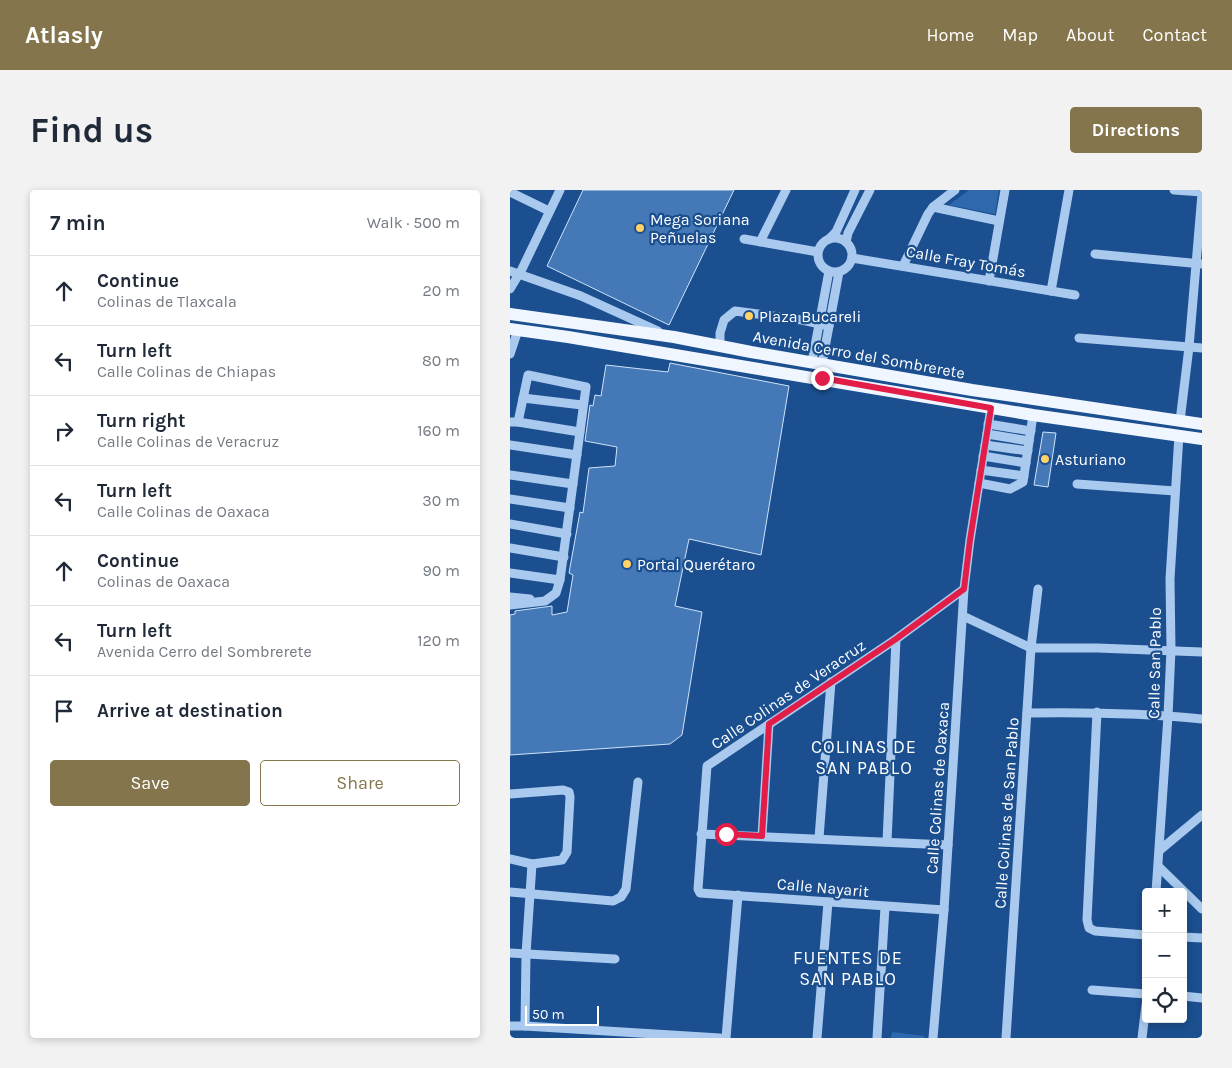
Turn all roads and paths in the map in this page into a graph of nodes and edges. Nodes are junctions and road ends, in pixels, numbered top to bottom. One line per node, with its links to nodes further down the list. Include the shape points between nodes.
1 (560, 190): 12 (street)
2 (786, 190): 16 (street)
3 (856, 190): 15 (street)
4 (870, 190): 17 (street)
5 (955, 190): 11 (street)
6 (1005, 190): 13 (street)
7 (1069, 190): 28 (street)
8 (1174, 190): 10 (street)
9 (510, 192): 12 (street)
10 (1202, 193): 21 (street)
11 (933, 207): 13 (street); 22 (street)
12 (549, 211): 25 (street)
13 (999, 221): 26 (street)
14 (744, 239): 16 (street)
15 (830, 239): 17 (street); 18 (street)
16 (760, 242): 18 (street)
17 (846, 242): 20 (street)
18 (818, 252): 23 (street, via 820,263)
19 (1095, 254): 21 (street)
20 (852, 258): 22 (street, Calle Fray Tomás); 24 (street)
21 (1198, 263): 37 (street)
22 (903, 266): 26 (street, Calle Fray Tomás)
23 (829, 271): 24 (street); 31 (street)
24 (839, 272): 32 (street)
25 (514, 273): 27 (street); 34 (street, via 581,296)
26 (989, 281): 28 (street, Calle Fray Tomás)
27 (510, 287)
28 (1051, 291): 29 (street, Calle Fray Tomás)
29 (1074, 295)
30 (510, 314): 34 (main road, Avenida Cerro del Sombrerete)
31 (819, 324): 32 (street); 36 (street, via 735,311 724,320); 40 (street)
32 (829, 326): 40 (street)
33 (514, 330): 39 (street); 43 (main road, Avenida Cerro del Sombrerete, via 568,336)
34 (667, 335): 36 (main road, Avenida Cerro del Sombrerete)
35 (1079, 338): 37 (street)
36 (720, 346): 40 (main road, Avenida Cerro del Sombrerete)
37 (1189, 347): 38 (street); 45 (street)
38 (1202, 348)
39 (510, 354)
40 (817, 363): 45 (main road, Avenida Cerro del Sombrerete)
41 (523, 398): 42 (street); 42 (street, via 528,375 586,387); 46 (street)
42 (582, 405): 50 (street)
43 (991, 408): 44 (main road, Avenida Cerro del Sombrerete); 47 (street, Calle Colinas de Oaxaca)
44 (1033, 415): 49 (street); 52 (main road, Avenida Cerro del Sombrerete)
45 (1180, 421): 48 (main road, Avenida Cerro del Sombrerete)
46 (514, 422): 50 (street)
47 (988, 424): 49 (street); 51 (street, Calle Colinas de Oaxaca)
48 (1202, 424)
49 (1031, 430): 54 (street)
50 (580, 432): 58 (street)
51 (986, 434): 54 (street); 56 (street, Calle Colinas de Oaxaca)
52 (1179, 436): 53 (main road, Avenida Cerro del Sombrerete); 67 (street, Calle San Pablo)
53 (1202, 439)
54 (1030, 441): 57 (street)
55 (510, 444): 58 (street)
56 (985, 444): 57 (street); 59 (street, Calle Colinas de Oaxaca)
57 (1028, 451): 60 (street)
58 (577, 455): 65 (street)
59 (983, 456): 60 (street); 61 (street, Calle Colinas de Oaxaca)
60 (1026, 463): 63 (street)
61 (981, 470): 63 (street); 64 (street, Calle Colinas de Oaxaca)
62 (510, 475): 65 (street)
63 (1024, 476): 64 (street, via 1024,482 1010,489)
64 (979, 483): 76 (street, Calle Colinas de Oaxaca)
65 (573, 484): 69 (street)
66 (1077, 484): 67 (street)
67 (1175, 491): 84 (street, Calle San Pablo, via 1170,579)
68 (510, 499): 69 (street)
69 (570, 508): 71 (street)
70 (510, 524): 71 (street)
71 (567, 534): 73 (street)
72 (510, 548): 73 (street)
73 (564, 556): 75 (street)
74 (510, 573): 75 (street)
75 (560, 580): 79 (street, via 556,593)
76 (964, 589): 81 (street, Calle Colinas de Oaxaca); 82 (street, Calle Colinas de Veracruz)
77 (1038, 589): 83 (street, Calle Colinas de San Pablo)
78 (510, 597): 79 (street)
79 (545, 601): 80 (street)
80 (510, 605)
81 (962, 616): 83 (street); 99 (street, Calle Colinas de Oaxaca)
82 (896, 639): 86 (street, Calle Colinas de Veracruz); 98 (street)
83 (1031, 648): 84 (street); 88 (street, Calle Colinas de San Pablo)
84 (1171, 650): 85 (street); 89 (street, Calle San Pablo)
85 (1202, 652)
86 (831, 682): 91 (street, Calle Colinas de Veracruz); 97 (street)
87 (1097, 712): 88 (street); 89 (street); 113 (street, via 1087,920 1089,928 1095,931)
88 (1027, 713): 132 (street, Calle Colinas de San Pablo)
89 (1168, 716): 90 (street); 100 (street, Calle San Pablo)
90 (1202, 719)
91 (769, 724): 95 (street, Calle Colinas de Veracruz, via 707,766); 96 (street)
92 (638, 782): 107 (street, via 626,890 621,898 612,901)
93 (510, 794): 102 (street, via 570,792 567,852 562,860)
94 (1202, 815): 100 (street)
95 (701, 834): 96 (street); 106 (street, Calle Colinas de Veracruz)
96 (762, 836): 97 (street)
97 (819, 838): 98 (street)
98 (887, 842): 99 (street)
99 (948, 845): 112 (street, Calle Colinas de Oaxaca)
100 (1160, 850): 103 (street, Calle San Pablo)
101 (510, 859): 102 (street)
102 (532, 864): 107 (street)
103 (1159, 867): 104 (street, Calle San Pablo); 110 (street)
104 (1156, 888)
105 (510, 892): 107 (street)
106 (700, 893): 108 (street, Calle Nayarit)
107 (529, 894): 117 (street)
108 (738, 895): 109 (street, Calle Nayarit); 128 (street)
109 (828, 902): 111 (street, Calle Nayarit); 129 (street)
110 (1201, 906)
111 (885, 907): 112 (street, Calle Nayarit); 130 (street)
112 (944, 910): 131 (street, Calle Colinas de Oaxaca)
113 (1142, 935)
114 (1187, 937): 115 (street)
115 (1202, 938)
116 (510, 953): 117 (street)
117 (526, 954): 118 (street); 125 (street)
118 (615, 959)
119 (1092, 990): 120 (street)
120 (1142, 994)
121 (1187, 996): 122 (street)
122 (1202, 998)
123 (1144, 1023): 133 (street)
124 (510, 1026): 125 (street)
125 (525, 1026): 126 (street)
126 (688, 1036): 127 (street)
127 (720, 1038)
128 (726, 1038)
129 (817, 1038)
130 (877, 1038)
131 (933, 1038)
132 (1006, 1038)
133 (1142, 1038)

